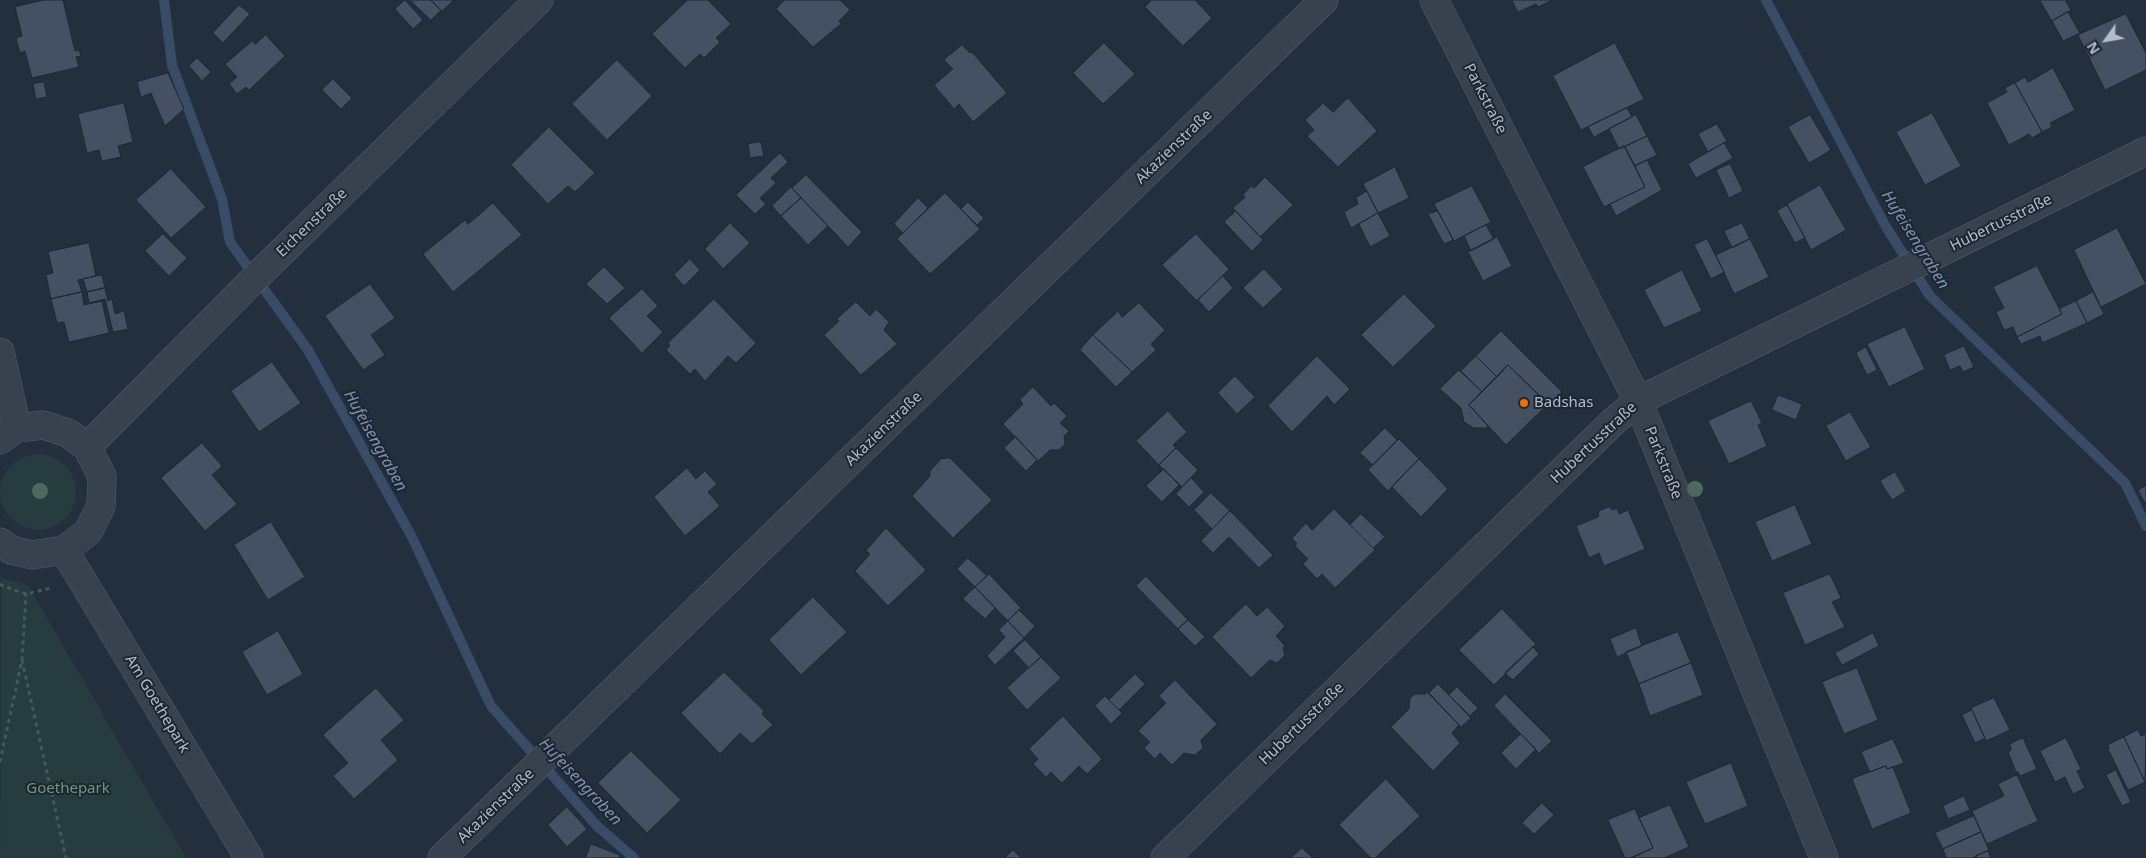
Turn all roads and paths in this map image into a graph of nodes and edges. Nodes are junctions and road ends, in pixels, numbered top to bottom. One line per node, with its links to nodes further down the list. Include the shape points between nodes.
1 (539, 0): 8 (street, Eichenstraße)
2 (1324, 0): 18 (street, Akazienstraße)
3 (1434, 0): 6 (street, Parkstraße)
4 (2146, 151): 6 (street, Hubertusstraße)
5 (0, 352): 7 (street)
6 (1638, 402): 19 (street, Hubertusstraße, via 1614,421); 20 (street, Parkstraße)
7 (8, 434): 8 (street, via 43,425 68,433)
8 (87, 447): 10 (street, via 102,476 101,506 88,532)
9 (0, 542): 10 (street, via 11,550 32,555)
10 (64, 550): 11 (street, Am Goethepark)
11 (80, 575): 13 (path, via 53,588); 17 (street, Am Goethepark)
12 (0, 584): 13 (path)
13 (26, 594): 14 (path)
14 (22, 660): 15 (path); 16 (path)
15 (0, 762)
16 (66, 858)
17 (249, 858)
18 (442, 858)
19 (1164, 858)
20 (1824, 858)

